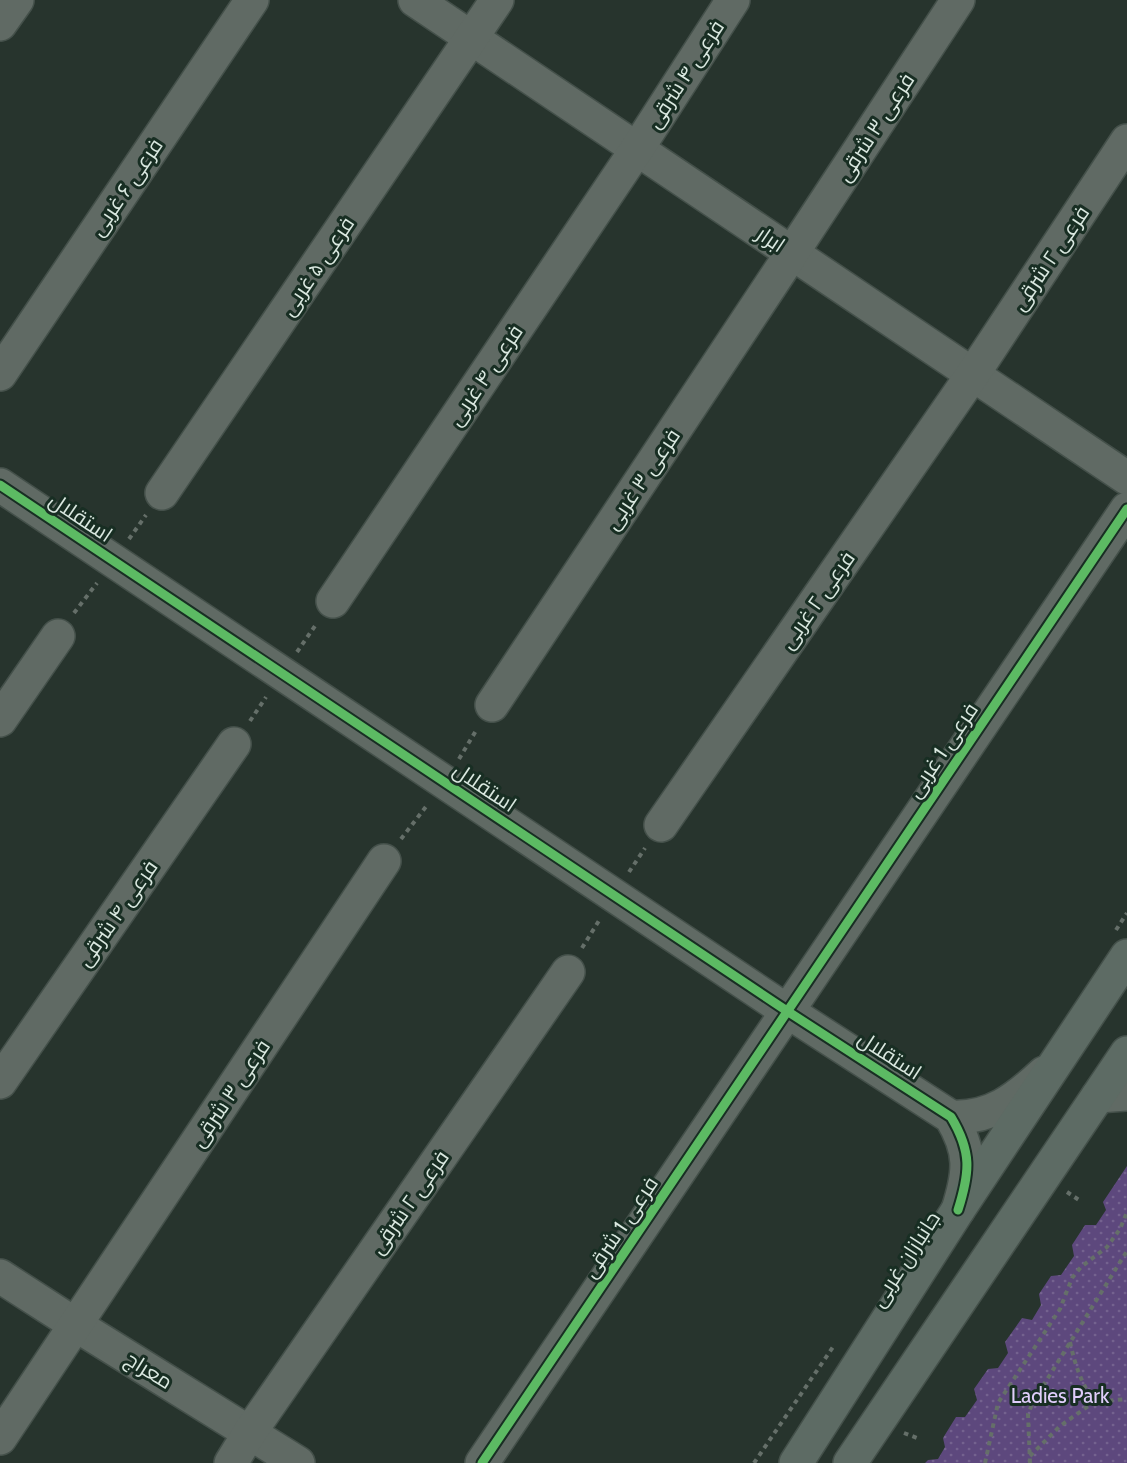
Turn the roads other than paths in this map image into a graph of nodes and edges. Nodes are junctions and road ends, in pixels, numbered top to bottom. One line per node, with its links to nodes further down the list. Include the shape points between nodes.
1 (17, 0): 7 (street)
2 (252, 0): 12 (street, فرعی ۶ غربی)
3 (415, 0): 8 (street, ابرار)
4 (497, 0): 8 (street, فرعی ۵ غربی)
5 (733, 0): 10 (street, فرعی ۴ شرقی)
6 (958, 0): 11 (street, فرعی ۳ شرقی)
7 (0, 24)
8 (472, 38): 10 (street, ابرار); 16 (street, فرعی ۵ غربی)
9 (1127, 141): 13 (street, فرعی ۲ شرقی)
10 (637, 149): 11 (street, ابرار); 18 (street, فرعی ۴ غربی)
11 (792, 253): 13 (street, ابرار); 20 (street, فرعی ۳ غربی)
12 (0, 374)
13 (973, 374): 14 (street, ابرار); 23 (street, فرعی ۲ غربی)
14 (1127, 478)
15 (0, 485): 27 (street, استقلال)
16 (162, 493)
17 (1127, 509): 27 (street, فرعی 1 غربی)
18 (333, 601)
19 (58, 636): 21 (street)
20 (492, 705)
21 (0, 720)
22 (234, 744): 30 (street, فرعی ۴ شرقی)
23 (661, 825)
24 (384, 861): 35 (street, فرعی ۳ شرقی)
25 (1127, 956): 29 (main road, جانبازان غربی)
26 (568, 972): 36 (street, فرعی ۲ شرقی)
27 (787, 1011): 32 (street, استقلال); 40 (street, فرعی 1 شرقی)
28 (1127, 1053): 31 (main road)
29 (1058, 1060): 32 (street, via 1008,1104 969,1118); 33 (main road, جانبازان غربی)
30 (0, 1082)
31 (1112, 1095): 42 (main road)
32 (951, 1117): 33 (street, via 960,1132 967,1160 968,1180)
33 (958, 1210): 41 (main road, جانبازان غربی)
34 (0, 1276): 35 (street, معراج)
35 (76, 1325): 36 (street, معراج); 37 (street)
36 (250, 1432): 38 (street); 39 (street, معراج)
37 (0, 1438)
38 (231, 1463)
39 (298, 1463)
40 (482, 1463)
41 (796, 1463)
42 (850, 1463)

